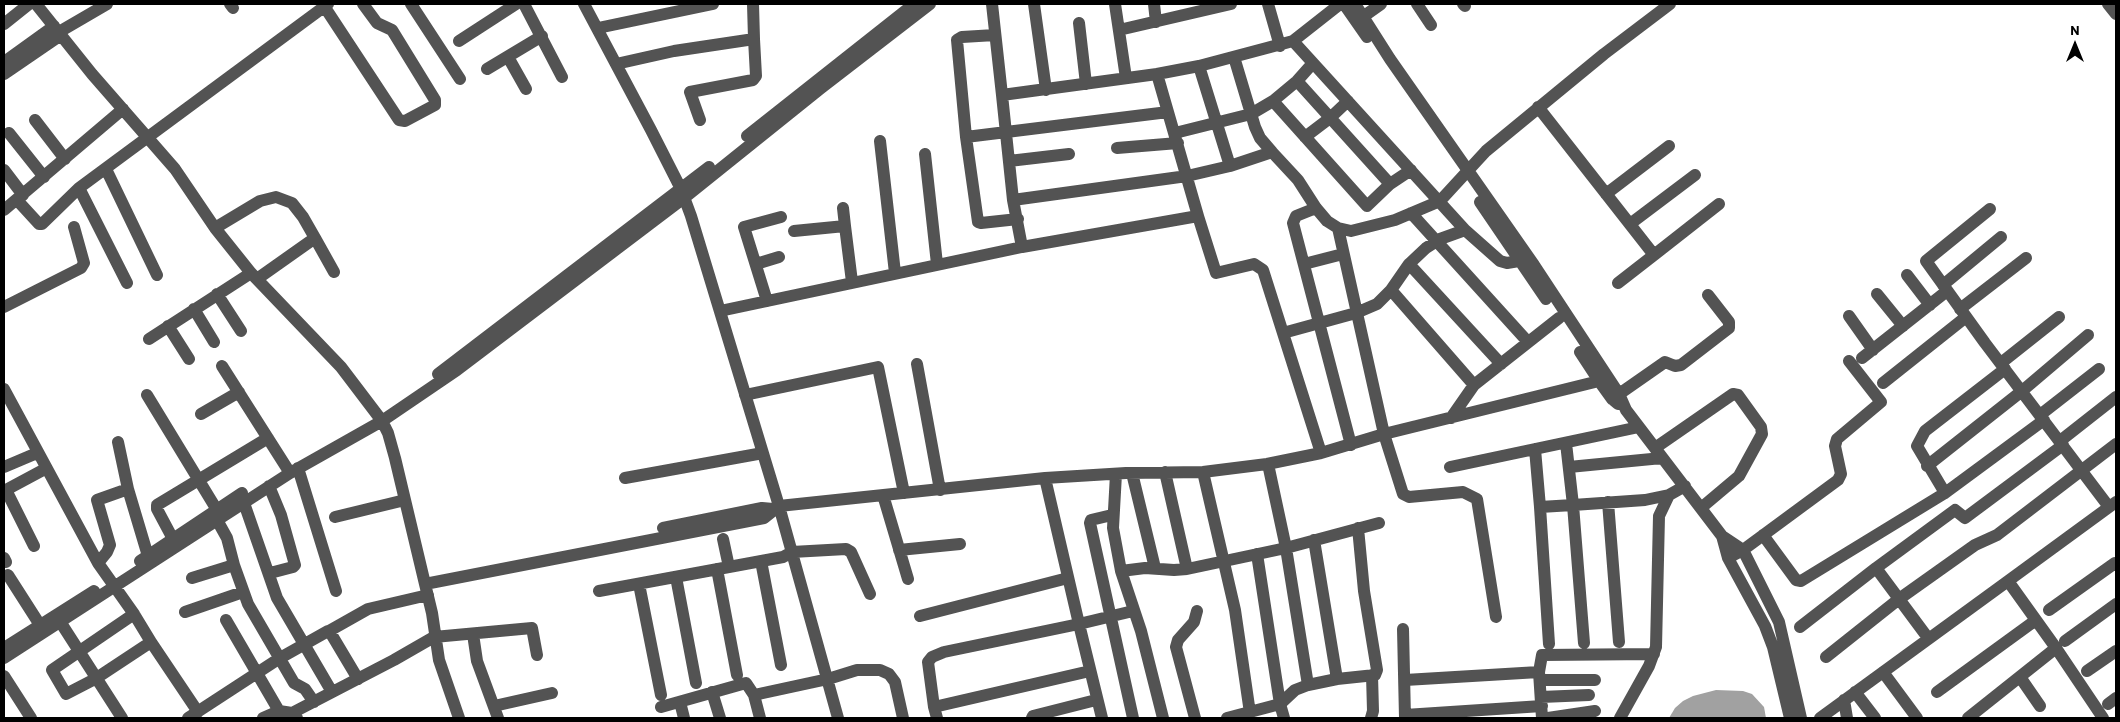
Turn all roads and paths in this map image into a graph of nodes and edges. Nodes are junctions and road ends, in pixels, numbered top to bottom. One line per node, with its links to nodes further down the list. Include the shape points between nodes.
1 (30, 4): 35 (street)
2 (36, 4): 39 (street)
3 (94, 4): 32 (street)
4 (107, 4): 32 (street)
5 (364, 4): 27 (street, via 377,23 392,30 435,100 434,105 405,121 400,120)
6 (411, 4): 57 (street)
7 (516, 4): 43 (street)
8 (524, 4): 41 (street)
9 (584, 4): 37 (street)
10 (713, 4): 37 (street)
11 (753, 4): 42 (street)
12 (914, 4): 29 (street)
13 (930, 4): 29 (street)
14 (992, 4): 40 (street)
15 (1034, 4): 61 (street)
16 (1115, 4): 38 (street)
17 (1154, 4): 33 (street)
18 (1231, 4): 28 (street)
19 (1268, 4): 45 (street)
20 (1340, 4): 44 (street)
21 (1344, 4): 31 (street)
22 (1355, 4): 31 (street)
23 (1381, 4): 31 (street)
24 (1417, 4): 36 (street)
25 (1670, 4): 65 (street)
26 (2108, 4): 30 (street)
27 (326, 5): 75 (street)
28 (1198, 8): 33 (street)
29 (902, 14): 97 (street)
30 (2116, 14)
31 (1359, 19): 91 (street, via 1390,59)
32 (74, 22): 39 (street)
33 (1156, 22): 38 (street)
34 (1079, 23): 59 (street)
35 (4, 24)
36 (1431, 25)
37 (598, 28): 50 (street)
38 (1119, 30): 56 (street)
39 (58, 31): 48 (street); 53 (street); 66 (street)
40 (995, 35): 62 (street); 76 (street, via 957,40)
41 (542, 36): 46 (street); 55 (street)
42 (754, 39): 50 (street); 71 (street, via 756,76 753,80 690,92)
43 (459, 41)
44 (1293, 41): 45 (street); 49 (street)
45 (1280, 46): 47 (street)
46 (508, 57): 52 (street); 60 (street)
47 (1234, 57): 51 (street); 68 (street)
48 (4, 62)
49 (1313, 63): 58 (street); 64 (street)
50 (616, 64): 97 (street)
51 (1198, 66): 54 (street); 72 (street)
52 (487, 69)
53 (4, 74)
54 (1158, 74): 56 (street); 67 (street)
55 (562, 77)
56 (1126, 78): 59 (street)
57 (460, 79)
58 (1297, 81): 63 (street); 69 (street)
59 (1086, 84): 61 (street)
60 (526, 89)
61 (1046, 90): 62 (street)
62 (1002, 95): 73 (street)
63 (1273, 101): 68 (street); 77 (street)
64 (1348, 101): 69 (street); 90 (street)
65 (1538, 107): 91 (street, via 1486,151); 98 (street)
66 (123, 109): 75 (street); 85 (street)
67 (1168, 112): 73 (street); 78 (street)
68 (1250, 114): 72 (street); 82 (street, via 1260,138)
69 (1330, 118): 77 (street); 95 (street)
70 (35, 120): 85 (street)
71 (700, 120)
72 (1216, 123): 78 (street); 87 (street)
73 (1006, 132): 76 (street); 86 (street)
74 (9, 133): 94 (street)
75 (147, 136): 88 (street); 116 (street, via 175,169)
76 (966, 137): 111 (street, via 978,222)
77 (1305, 137): 103 (street)
78 (1177, 138): 81 (street); 93 (street)
79 (880, 141): 134 (street)
80 (1669, 146): 98 (street)
81 (1117, 148)
82 (1272, 152): 87 (street); 105 (street, via 1298,180)
83 (926, 154): 130 (street)
84 (1069, 154): 86 (street)
85 (65, 159): 94 (street)
86 (1009, 161): 100 (street)
87 (1230, 166): 93 (street)
88 (106, 169): 96 (street); 135 (street)
89 (4, 170): 99 (street)
90 (1411, 170): 95 (street); 101 (street)
91 (1466, 173): 101 (street); 128 (street); 172 (street)
92 (1695, 175): 113 (street)
93 (1188, 176): 100 (street); 109 (street)
94 (44, 177): 99 (street)
95 (1390, 184): 103 (street)
96 (80, 188): 99 (street, via 40,224); 139 (street)
97 (682, 194): 150 (street); 183 (street, via 519,325 450,376)
98 (1606, 194): 113 (street)
99 (20, 198): 107 (street)
100 (1014, 200): 111 (street)
101 (1440, 201): 108 (street); 118 (street)
102 (1720, 204): 125 (street)
103 (1366, 206): 112 (street)
104 (843, 208): 114 (street)
105 (1316, 208): 117 (street); 131 (street, via 1296,216 1293,223)
106 (1990, 209): 141 (street, via 1926,261)
107 (4, 210)
108 (1410, 213): 112 (street); 122 (street)
109 (1198, 216): 123 (street); 160 (street, via 1216,273 1254,264 1263,270)
110 (781, 217): 129 (street, via 744,227)
111 (1018, 219): 123 (street)
112 (1381, 224): 117 (street, via 1351,231)
113 (1630, 224): 125 (street)
114 (845, 226): 119 (street); 138 (street)
115 (74, 227): 148 (street, via 84,262 81,268)
116 (215, 228): 121 (street, via 260,201 276,197 292,203); 136 (street)
117 (1338, 228): 124 (street)
118 (1466, 230): 122 (street); 128 (street, via 1500,261)
119 (794, 231)
120 (2001, 237): 141 (street)
121 (315, 238): 133 (street); 136 (street)
122 (1435, 242): 132 (street); 164 (street)
123 (1022, 247): 130 (street)
124 (1343, 254): 131 (street); 151 (street)
125 (1654, 255): 140 (street)
126 (779, 257): 129 (street)
127 (2026, 258): 152 (street)
128 (1519, 261): 155 (street)
129 (756, 264): 146 (street)
130 (937, 264): 134 (street)
131 (1304, 264): 156 (street)
132 (1409, 264): 142 (street); 168 (street)
133 (334, 272)
134 (895, 273): 138 (street)
135 (157, 275)
136 (254, 276): 143 (street); 183 (street, via 342,367)
137 (1906, 276): 147 (street)
138 (852, 282): 146 (street)
139 (127, 283)
140 (1618, 283)
141 (1945, 288): 147 (street); 152 (street)
142 (1391, 290): 151 (street, via 1377,304); 174 (street)
143 (217, 294): 149 (street); 159 (street)
144 (1877, 294): 158 (street)
145 (1708, 295): 180 (street, via 1729,322 1729,328 1681,365 1665,362)
146 (767, 301): 150 (street)
147 (1930, 305): 158 (street)
148 (4, 307)
149 (194, 309): 157 (street); 163 (street)
150 (720, 311): 179 (street)
151 (1356, 313): 156 (street); 187 (street)
152 (1963, 313): 170 (street); 173 (street)
153 (1849, 316): 165 (street)
154 (2059, 317): 170 (street)
155 (1559, 318): 164 (street); 172 (street)
156 (1319, 324): 160 (street); 193 (street)
157 (168, 326): 162 (street); 166 (street)
158 (1903, 326): 165 (street)
159 (241, 332)
160 (1283, 333): 197 (street)
161 (2088, 335): 176 (street)
162 (149, 339)
163 (214, 342)
164 (1528, 342): 168 (street)
165 (1873, 350): 236 (street, via 1856,359 1881,402 1837,439 1835,446 1841,474 1838,480)
166 (189, 359)
167 (917, 364): 218 (street)
168 (1501, 364): 174 (street)
169 (222, 366): 177 (street)
170 (2003, 366): 176 (street); 200 (street, via 1925,431 1917,446)
171 (2099, 369): 185 (street)
172 (1603, 379): 180 (street); 184 (street)
173 (1883, 382)
174 (1474, 385): 184 (street)
175 (4, 389): 195 (street)
176 (2022, 391): 185 (street); 200 (street)
177 (239, 392): 182 (street); 188 (street)
178 (147, 395): 213 (street)
179 (745, 396): 196 (street); 219 (street, via 878,367)
180 (1615, 397): 186 (street)
181 (2116, 397): 191 (street)
182 (201, 414)
183 (380, 418): 205 (street); 223 (street, via 388,434)
184 (1451, 418): 187 (street)
185 (2042, 418): 191 (street); 220 (street)
186 (1639, 427): 190 (street); 198 (street)
187 (1384, 434): 193 (street); 283 (street, via 1397,479 1406,496 1463,492 1476,499)
188 (268, 438): 205 (street); 213 (street)
189 (118, 442): 217 (street)
190 (1566, 443): 194 (street); 202 (street)
191 (2062, 443): 206 (street); 257 (street, via 1965,518 1955,510)
192 (2116, 444): 206 (street)
193 (1351, 445): 197 (street)
194 (1535, 449): 203 (street); 228 (street)
195 (37, 453): 201 (street); 204 (street)
196 (763, 453): 211 (street); 229 (street)
197 (1321, 453): 199 (street)
198 (1658, 453): 202 (street); 215 (street); 230 (street, via 1733,394 1738,395 1761,427 1762,434 1739,476)
199 (1268, 464): 208 (street); 243 (street)
200 (1927, 466): 220 (street)
201 (4, 467)
202 (1569, 467): 227 (street)
203 (1450, 468)
204 (45, 469): 216 (street); 252 (street)
205 (291, 469): 214 (street); 231 (street); 270 (street)
206 (2083, 471): 226 (street); 274 (street, via 1997,535 1976,545)
207 (1165, 472): 208 (street); 209 (street); 258 (street)
208 (1203, 472): 250 (street)
209 (1132, 473): 210 (street); 256 (street)
210 (1116, 474): 212 (street); 232 (street)
211 (625, 478)
212 (1045, 478): 218 (street); 264 (street)
213 (199, 479): 231 (street); 238 (street, via 156,506)
214 (269, 486): 225 (street); 260 (street, via 295,565)
215 (1685, 486): 221 (street); 230 (street)
216 (5, 490): 242 (street)
217 (128, 490): 248 (street); 252 (street, via 96,500 110,545)
218 (940, 490): 219 (street)
219 (904, 493): 222 (street)
220 (1945, 493): 236 (street, via 1801,581 1796,580)
221 (1670, 495): 224 (street); 304 (street, via 1658,516)
222 (883, 496): 229 (street); 244 (street)
223 (404, 500): 233 (street); 268 (street)
224 (1608, 502): 227 (street); 296 (street)
225 (244, 503): 231 (street); 260 (street)
226 (2113, 504): 266 (street)
227 (1573, 505): 228 (street); 297 (street)
228 (1540, 507): 298 (street)
229 (776, 508): 246 (street); 268 (street, via 762,508)
230 (1701, 508): 237 (street)
231 (218, 515): 238 (street); 254 (street); 267 (street)
232 (1112, 515): 259 (street); 282 (street, via 1090,523)
233 (335, 517)
234 (1379, 523): 235 (street)
235 (1358, 528): 240 (street); 315 (street, via 1377,670)
236 (1764, 535): 245 (street)
237 (1722, 536): 245 (street); 249 (street)
238 (173, 539): 248 (street)
239 (723, 539): 255 (street)
240 (1314, 540): 243 (street); 322 (street)
241 (960, 544): 244 (street)
242 (34, 546)
243 (1286, 548): 247 (street); 326 (street)
244 (899, 550): 265 (street)
245 (1743, 550): 249 (street); 370 (street, via 1779,622)
246 (792, 552): 251 (street); 273 (street, via 848,550); 321 (street)
247 (1257, 554): 250 (street); 339 (street)
248 (148, 556): 267 (street)
249 (1728, 558): 369 (street, via 1768,633)
250 (1224, 560): 258 (street); 346 (street)
251 (760, 561): 255 (street); 309 (street)
252 (98, 562): 267 (street)
253 (2116, 563): 276 (street)
254 (234, 565): 263 (street); 272 (street)
255 (723, 568): 262 (street); 314 (street)
256 (1155, 568): 258 (street); 259 (street)
257 (1876, 568): 274 (street); 289 (street)
258 (1187, 569)
259 (1122, 571): 277 (street)
260 (270, 573): 299 (street, via 277,598)
261 (8, 575): 288 (street)
262 (676, 577): 269 (street); 325 (street)
263 (192, 578)
264 (1068, 578): 281 (street); 287 (street)
265 (908, 579)
266 (2008, 581): 285 (street); 294 (street)
267 (113, 584): 280 (street); 286 (street); 288 (street)
268 (425, 584): 291 (street, via 362,612); 293 (street)
269 (640, 584): 271 (street); 338 (street, via 661,701)
270 (336, 591)
271 (599, 591)
272 (243, 592): 279 (street); 308 (street)
273 (870, 594)
274 (1899, 599): 294 (street); 306 (street)
275 (2116, 604): 300 (street)
276 (2050, 610)
277 (1133, 611): 282 (street); 362 (street)
278 (1197, 611): 363 (street, via 1194,622 1176,647)
279 (184, 612)
280 (134, 614): 295 (street); 302 (street)
281 (920, 616)
282 (1110, 617): 287 (street); 361 (street)
283 (1496, 617)
284 (226, 620): 313 (street)
285 (2036, 620): 300 (street); 330 (street)
286 (61, 623): 302 (street); 307 (street)
287 (1079, 624): 310 (street); 345 (street, via 932,657 928,662)
288 (40, 625): 301 (street)
289 (1800, 627)
290 (1403, 629): 323 (street)
291 (329, 631): 299 (street); 320 (street)
292 (473, 634): 293 (street); 305 (street, via 532,628); 344 (street, via 477,660)
293 (434, 637): 320 (street); 353 (street)
294 (1928, 638): 312 (street)
295 (151, 642): 319 (street); 347 (street)
296 (1619, 642)
297 (1584, 643)
298 (1549, 644)
299 (305, 645): 308 (street); 327 (street)
300 (2061, 645): 318 (street); 376 (street)
301 (4, 648)
302 (78, 651): 319 (street); 319 (street, via 52,670 66,694)
303 (2116, 651): 311 (street)
304 (1654, 654): 317 (street, via 1544,654 1541,656); 368 (street)
305 (537, 655)
306 (1826, 657)
307 (4, 658)
308 (280, 658): 313 (street); 337 (street, via 294,683 305,689)
309 (781, 665)
310 (1090, 671): 335 (street); 345 (street)
311 (2087, 671)
312 (1883, 672): 329 (street); 374 (street)
313 (257, 673): 342 (street); 347 (street)
314 (737, 675)
315 (1372, 675): 322 (street); 366 (street)
316 (4, 676): 331 (street)
317 (1540, 676): 323 (street); 324 (street); 341 (street)
318 (2020, 677): 340 (street); 375 (street)
319 (95, 679): 351 (street)
320 (358, 679): 327 (street)
321 (828, 679): 333 (street); 357 (street); 358 (street, via 857,670 880,670 889,674 895,682)
322 (1337, 679): 326 (street)
323 (1405, 680): 349 (street)
324 (1596, 680)
325 (696, 682)
326 (1308, 685): 339 (street, via 1295,690)
327 (332, 692): 337 (street)
328 (712, 692): 333 (street, via 746,683); 338 (street); 355 (street)
329 (1855, 692): 336 (street); 373 (street)
330 (1937, 692)
331 (8, 693): 350 (street)
332 (552, 693): 344 (street)
333 (754, 695): 356 (street)
334 (1589, 695): 341 (street)
335 (1096, 700): 359 (street); 360 (street)
336 (1844, 700): 371 (street); 372 (street)
337 (314, 702): 348 (street)
338 (680, 702): 354 (street)
339 (1280, 704): 346 (street); 365 (street)
340 (2040, 706)
341 (1542, 707): 349 (street)
342 (279, 710): 348 (street); 352 (street)
343 (1595, 711): 367 (street)
344 (496, 712)
345 (935, 713)
346 (1252, 714): 364 (street)
347 (193, 715)
348 (295, 716)
349 (1405, 716)
350 (32, 718)
351 (122, 718)
352 (263, 718)
353 (459, 718)
354 (684, 718)
355 (720, 718)
356 (760, 718)
357 (838, 718)
358 (903, 718)
359 (1032, 718)
360 (1102, 718)
361 (1133, 718)
362 (1163, 718)
363 (1194, 718)
364 (1227, 718)
365 (1284, 718)
366 (1371, 718)
367 (1548, 718)
368 (1620, 718)
369 (1790, 718)
370 (1801, 718)
371 (1820, 718)
372 (1847, 718)
373 (1875, 718)
374 (1917, 718)
375 (1968, 718)
376 (2103, 718)

